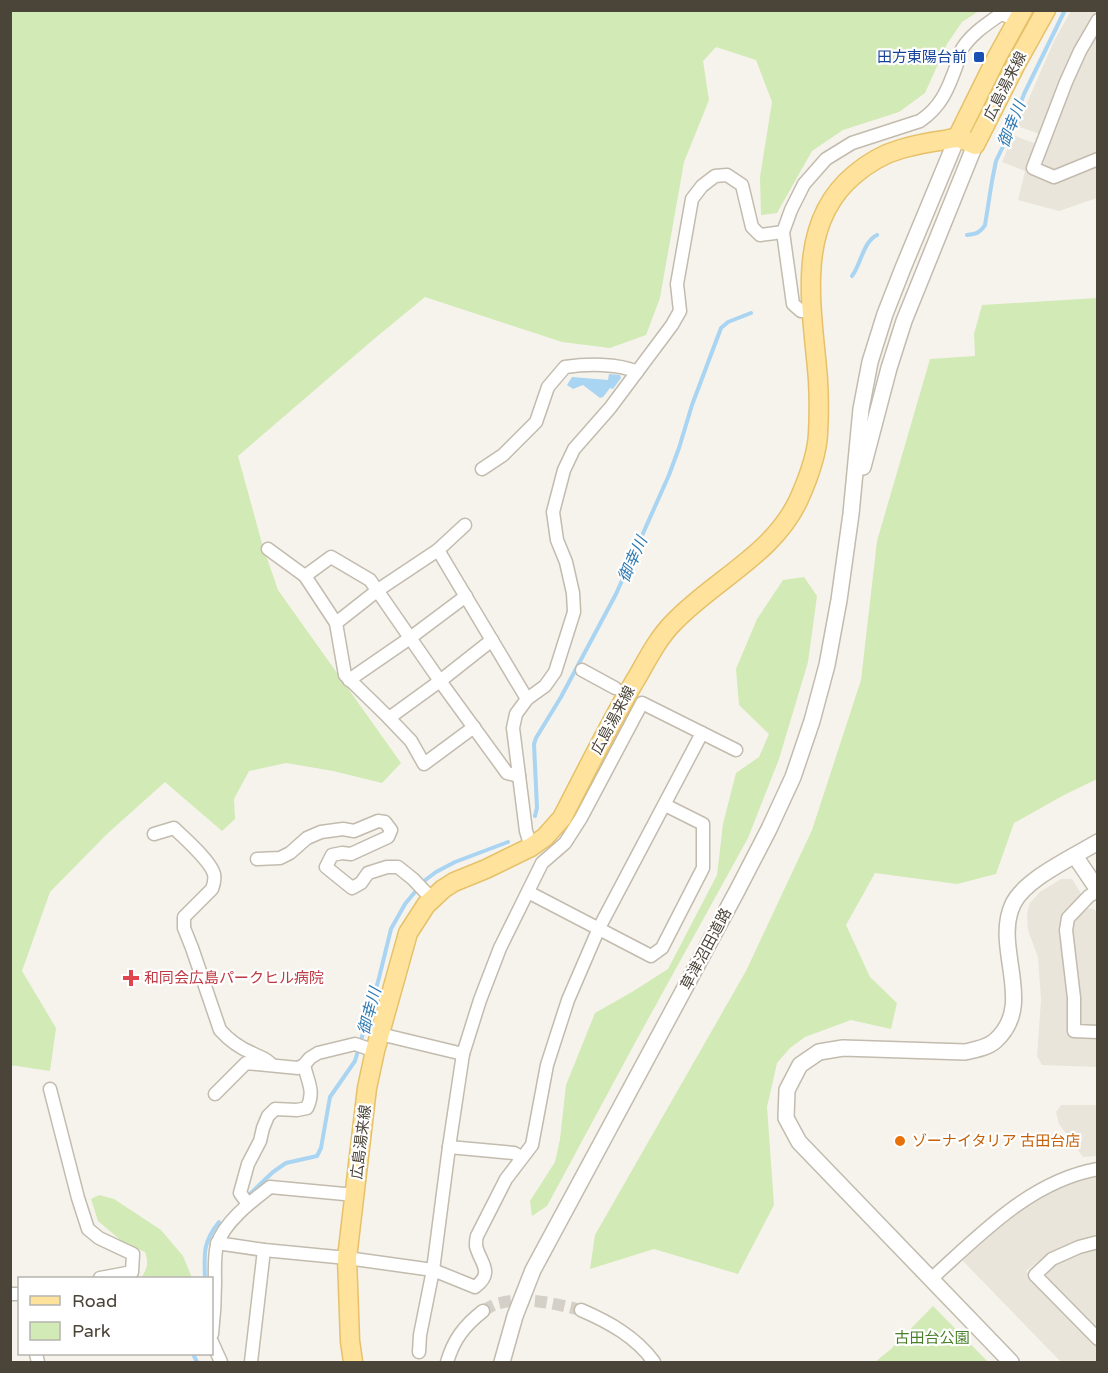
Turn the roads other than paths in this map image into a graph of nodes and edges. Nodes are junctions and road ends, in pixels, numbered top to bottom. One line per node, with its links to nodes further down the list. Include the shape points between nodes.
1 (1046, 10): 5 (main road, 広島湯来線)
2 (1020, 15): 4 (main road, 広島湯来線); 7 (street, via 1000,14 972,35 962,50 948,89 929,115 852,143 826,159 804,184)
3 (1098, 20): 6 (street, via 1066,82 1033,168 1054,177)
4 (957, 138): 5 (main road); 8 (main road, 広島湯来線, via 892,151 848,180 817,232 812,254); 11 (street, via 903,267 870,362)
5 (975, 145): 11 (street, via 898,340)
6 (1098, 159)
7 (783, 232): 8 (street, via 793,304 801,311); 9 (street, via 760,235 753,227 742,185 727,175 715,176 702,186 692,200 677,284 680,311)
8 (811, 311): 34 (main road, 広島湯来線, via 818,382 818,436 799,500 764,548 699,599 659,640 562,818)
9 (637, 372): 10 (street, via 626,367 565,367 548,387 536,422); 25 (street, via 574,449 564,470 553,512 574,612 555,672 545,686)
10 (482, 470)
11 (851, 514): 70 (street, 草津沼田道路, via 827,665 793,777 737,891 533,1270)
12 (465, 525): 14 (street)
13 (268, 549): 15 (street)
14 (438, 550): 16 (street); 17 (street)
15 (305, 576): 16 (street, via 331,557 370,580); 18 (street)
16 (378, 590): 18 (street); 19 (street)
17 (466, 596): 19 (street); 20 (street)
18 (336, 623): 22 (street)
19 (410, 638): 22 (street); 23 (street)
20 (492, 640): 23 (street); 25 (street)
21 (582, 670): 24 (street)
22 (349, 680): 26 (street)
23 (440, 681): 26 (street); 27 (street)
24 (615, 688)
25 (527, 699): 30 (street, via 516,714 513,728)
26 (389, 718): 27 (street, via 411,741 424,764)
27 (474, 727): 30 (street, via 507,773)
28 (702, 733): 29 (street); 31 (street); 38 (street, via 639,702 581,818 565,843 542,863)
29 (736, 750)
30 (519, 776): 34 (street)
31 (665, 805): 40 (street); 40 (street, via 703,824 703,868 662,948 651,956)
32 (154, 834): 44 (street, via 174,828 209,863 215,883 184,917 184,928 220,1030)
33 (1098, 842): 35 (street)
34 (531, 846): 39 (main road, 広島湯来線, via 454,882)
35 (1075, 856): 37 (street); 59 (street, via 1025,887 1014,903 1007,931 1013,1012 994,1042 965,1052 843,1048 819,1052 800,1065 787,1090 786,1118 800,1142)
36 (257, 859): 39 (street, via 280,858 321,832 354,831 385,822 391,830 388,837 351,854 332,855 326,867 352,888 362,883 368,873 398,867)
37 (1098, 891): 41 (street, via 1068,918 1066,930 1074,1031)
38 (528, 892): 40 (street); 43 (street, via 500,948)
39 (432, 899): 42 (main road, 広島湯来線, via 408,933)
40 (599, 928): 49 (street, via 568,1000 547,1065 532,1144)
41 (1098, 1032)
42 (377, 1042): 43 (street); 45 (street, via 318,1053); 51 (main road, 広島湯来線)
43 (463, 1054): 48 (street)
44 (272, 1065): 45 (street); 47 (street, via 246,1063)
45 (304, 1065): 52 (street, via 312,1089 311,1100 307,1108 275,1109 268,1116 240,1193)
46 (50, 1089): 58 (street, via 88,1229 133,1254 132,1272)
47 (215, 1094)
48 (449, 1147): 49 (street); 57 (street)
49 (521, 1157): 57 (street, via 477,1236 485,1273 481,1282 475,1287)
50 (1098, 1169): 59 (street, via 1040,1189 990,1226)
51 (355, 1195): 52 (street, via 270,1187); 56 (main road, 広島湯来線)
52 (248, 1203): 54 (street)
53 (1098, 1242): 63 (street, via 1052,1259 1035,1275)
54 (218, 1243): 55 (street); 62 (street)
55 (264, 1250): 56 (street); 67 (street)
56 (347, 1258): 57 (street); 68 (main road, 広島湯来線)
57 (433, 1270): 65 (street)
58 (105, 1277)
59 (931, 1279): 72 (street)
60 (581, 1310): 71 (street, via 628,1336)
61 (483, 1311): 69 (street, via 459,1334)
62 (213, 1323)
63 (1098, 1339)
64 (213, 1344): 66 (street)
65 (419, 1352)
66 (221, 1362)
67 (250, 1362)
68 (353, 1362)
69 (447, 1362)
70 (502, 1362)
71 (654, 1362)
72 (1011, 1362)

